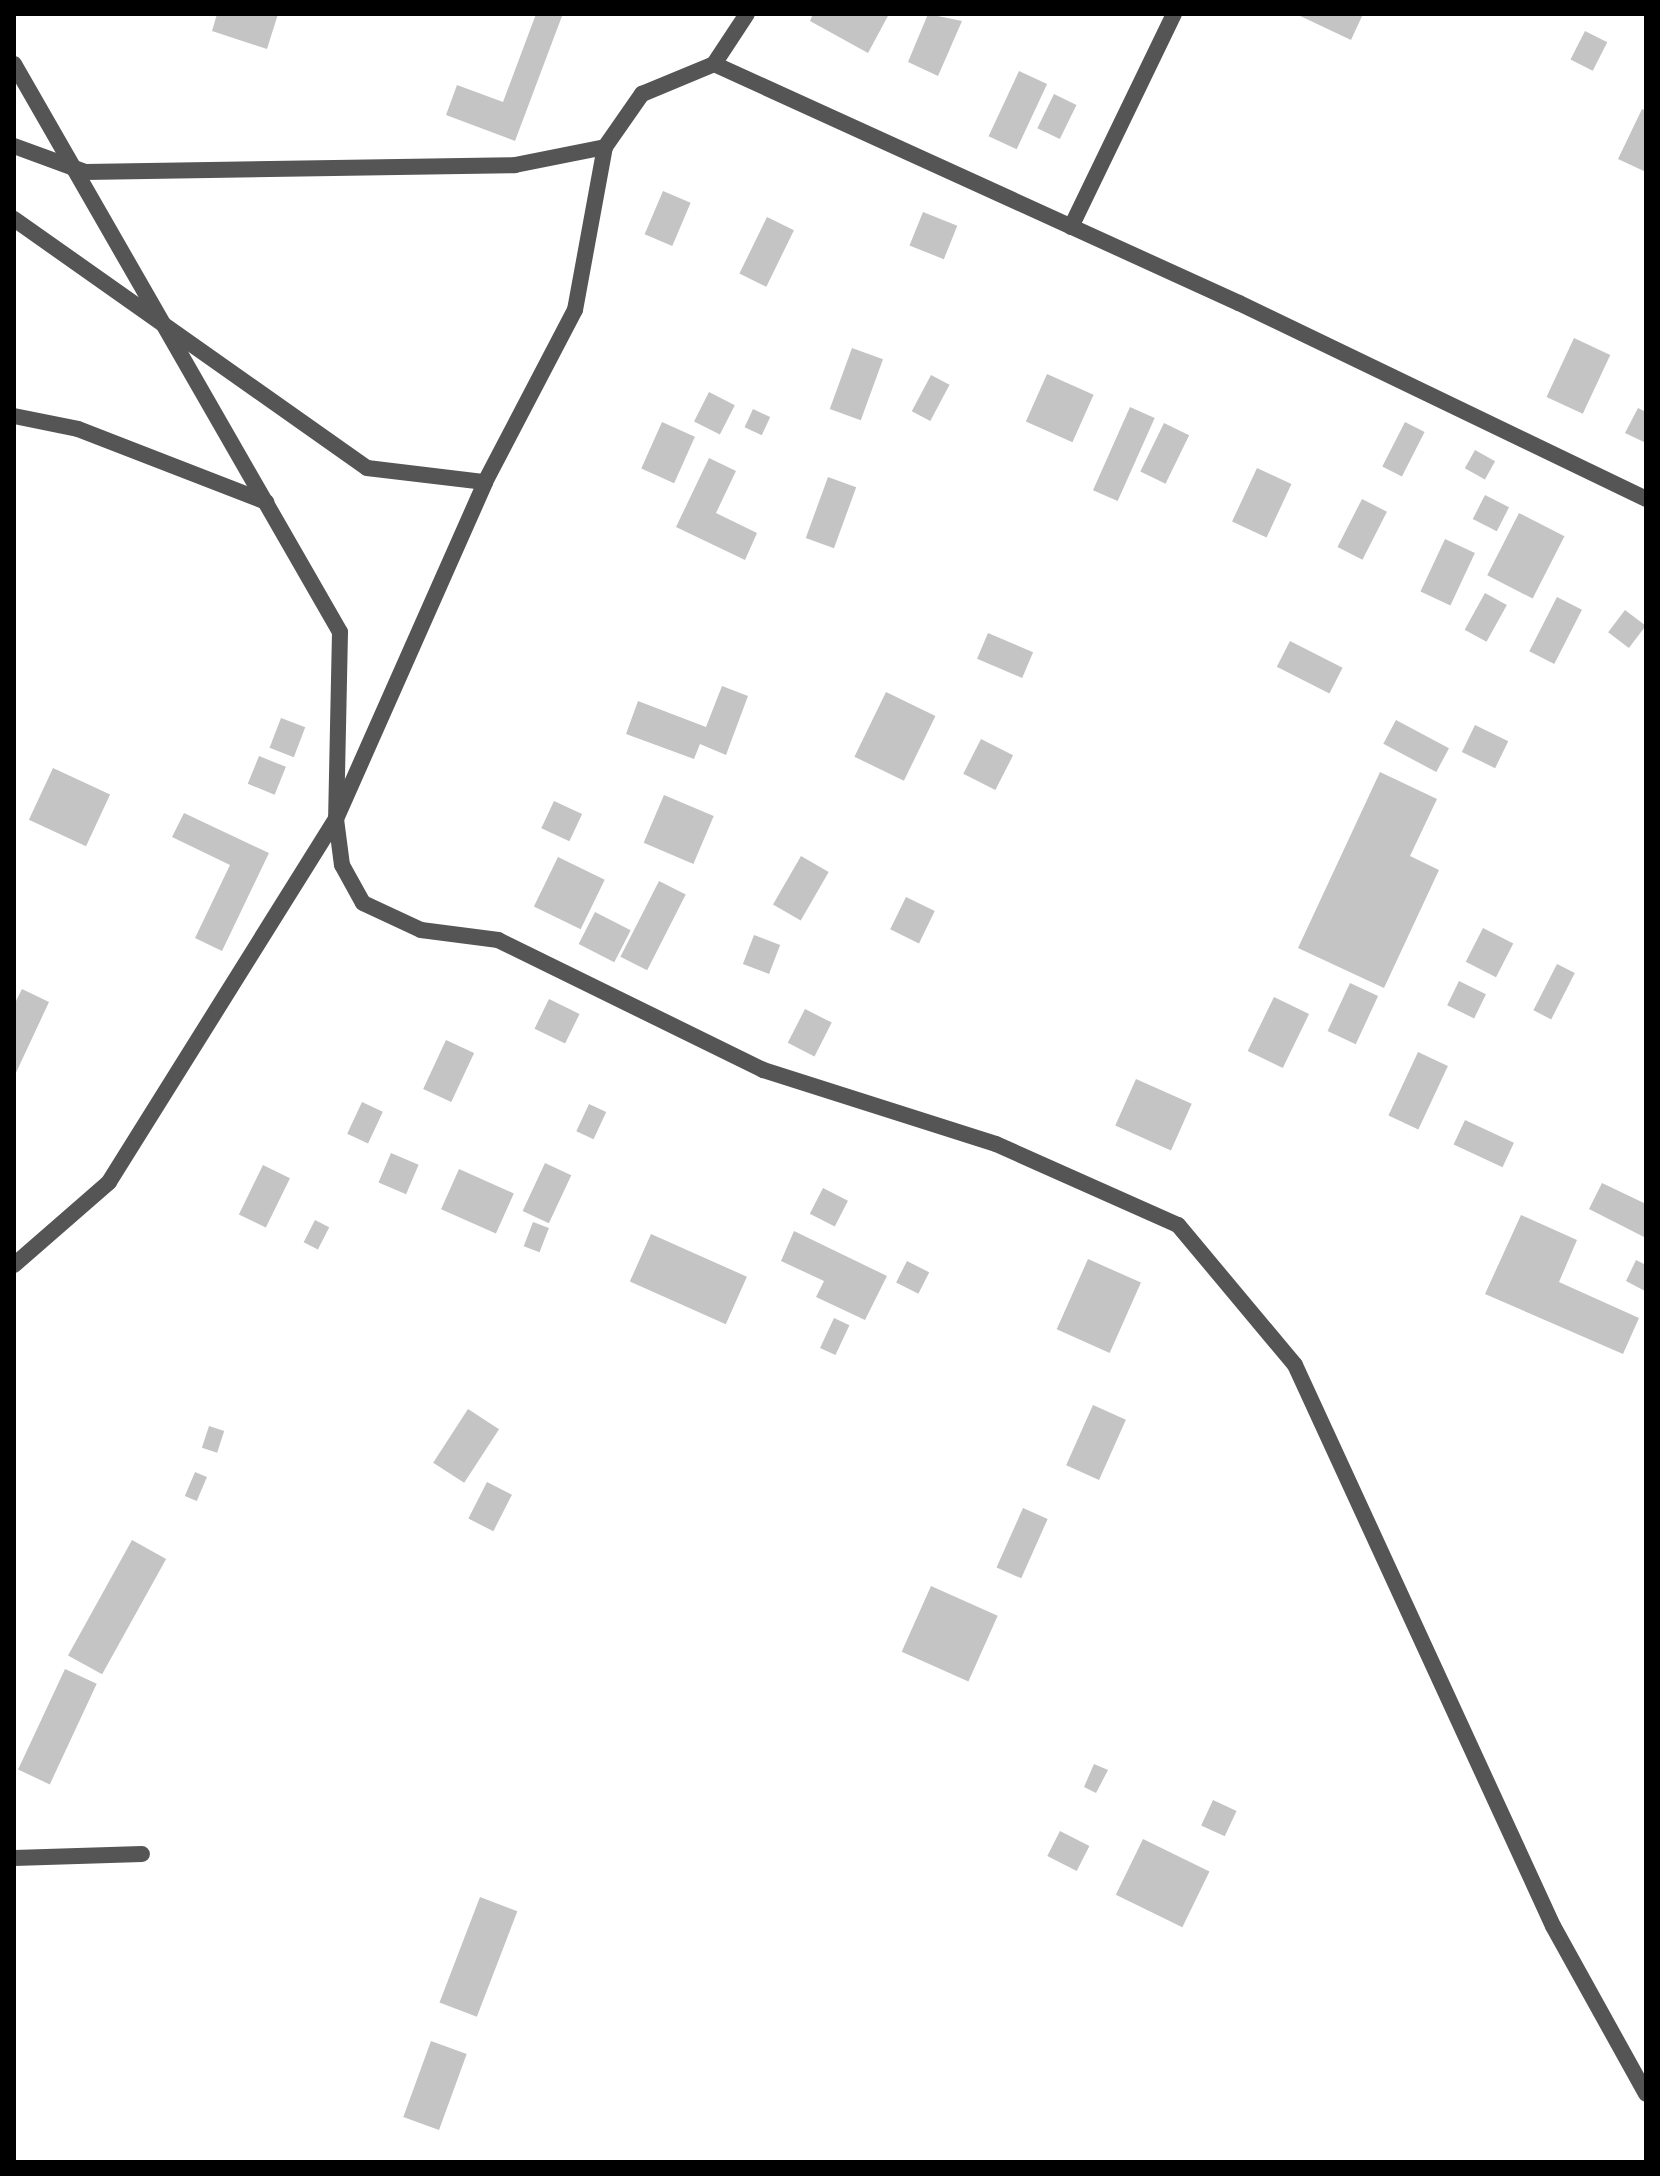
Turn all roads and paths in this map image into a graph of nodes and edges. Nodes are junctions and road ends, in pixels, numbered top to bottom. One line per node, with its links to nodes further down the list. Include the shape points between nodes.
1 (747, 14): 4 (street)
2 (1174, 14): 9 (street)
3 (14, 64): 7 (street)
4 (714, 64): 6 (street, via 642,94); 9 (street)
5 (14, 146): 7 (street)
6 (605, 147): 7 (street, via 515,165); 12 (street, via 575,310)
7 (76, 169): 10 (street)
8 (14, 219): 10 (street)
9 (1071, 227): 13 (street)
10 (169, 331): 12 (street, via 367,468); 14 (street)
11 (14, 416): 14 (street, via 78,429)
12 (485, 482): 15 (street)
13 (1646, 499)
14 (266, 502): 15 (street, via 340,632)
15 (336, 819): 16 (street, via 109,1182); 19 (street, via 342,865 363,903 421,930 498,940 763,1070 996,1144 1178,1225 1295,1365 1553,1926)
16 (14, 1265)
17 (142, 1854): 18 (street)
18 (14, 1858)
19 (1646, 2094)

